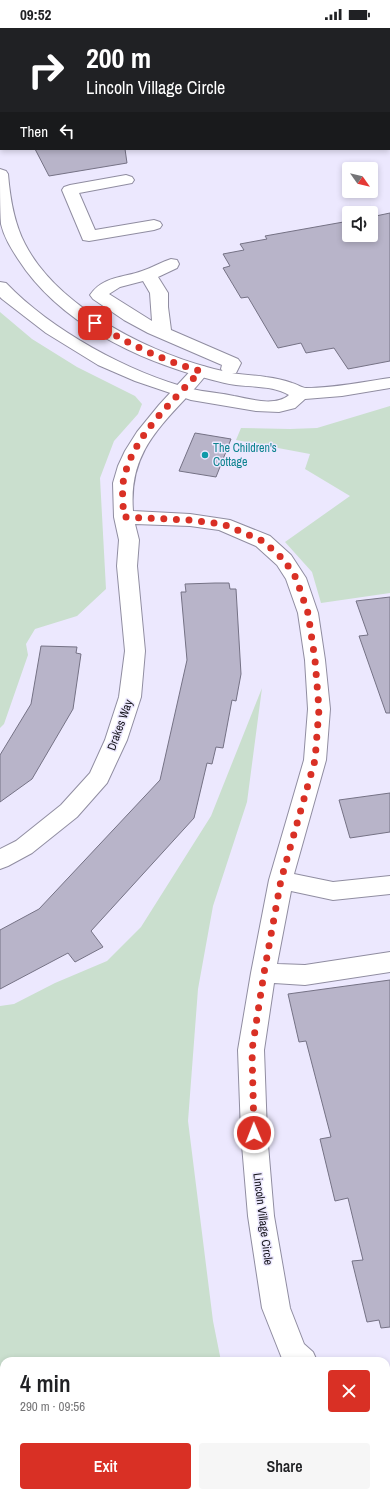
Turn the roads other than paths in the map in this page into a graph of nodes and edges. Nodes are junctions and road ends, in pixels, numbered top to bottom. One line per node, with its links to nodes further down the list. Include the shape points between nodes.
1 (0, 174): 9 (street, via 3,208 9,226 34,269 53,290 86,317 124,340 163,359)
2 (126, 180): 3 (street, via 70,190 89,236)
3 (154, 225)
4 (171, 264): 5 (street)
5 (148, 275): 7 (street, via 159,293); 7 (street, via 112,284 99,295 130,316)
6 (2, 291): 11 (street, via 87,353 130,374)
7 (163, 333): 8 (street, via 232,363)
8 (230, 369)
9 (200, 371): 11 (street); 12 (street, via 227,378 284,385)
10 (390, 383): 12 (street, via 342,391)
11 (181, 392): 12 (street, via 240,403 279,406 287,404); 13 (street, via 148,430 131,458 123,484)
12 (300, 394)
13 (124, 517): 14 (street, Drakes Way, via 128,540 127,566 134,652 130,697 116,740 99,777 69,811 24,847); 15 (street, Lincoln Village Circle, via 223,524 263,541 284,560 296,578 308,613 319,709 315,760)
14 (0, 860)
15 (281, 880): 16 (street, via 333,891); 18 (street, Lincoln Village Circle)
16 (390, 885)
17 (390, 962): 18 (street, via 305,975)
18 (264, 973): 19 (street, Lincoln Village Circle, via 252,1050 254,1133 261,1216 276,1308)
19 (297, 1357)

